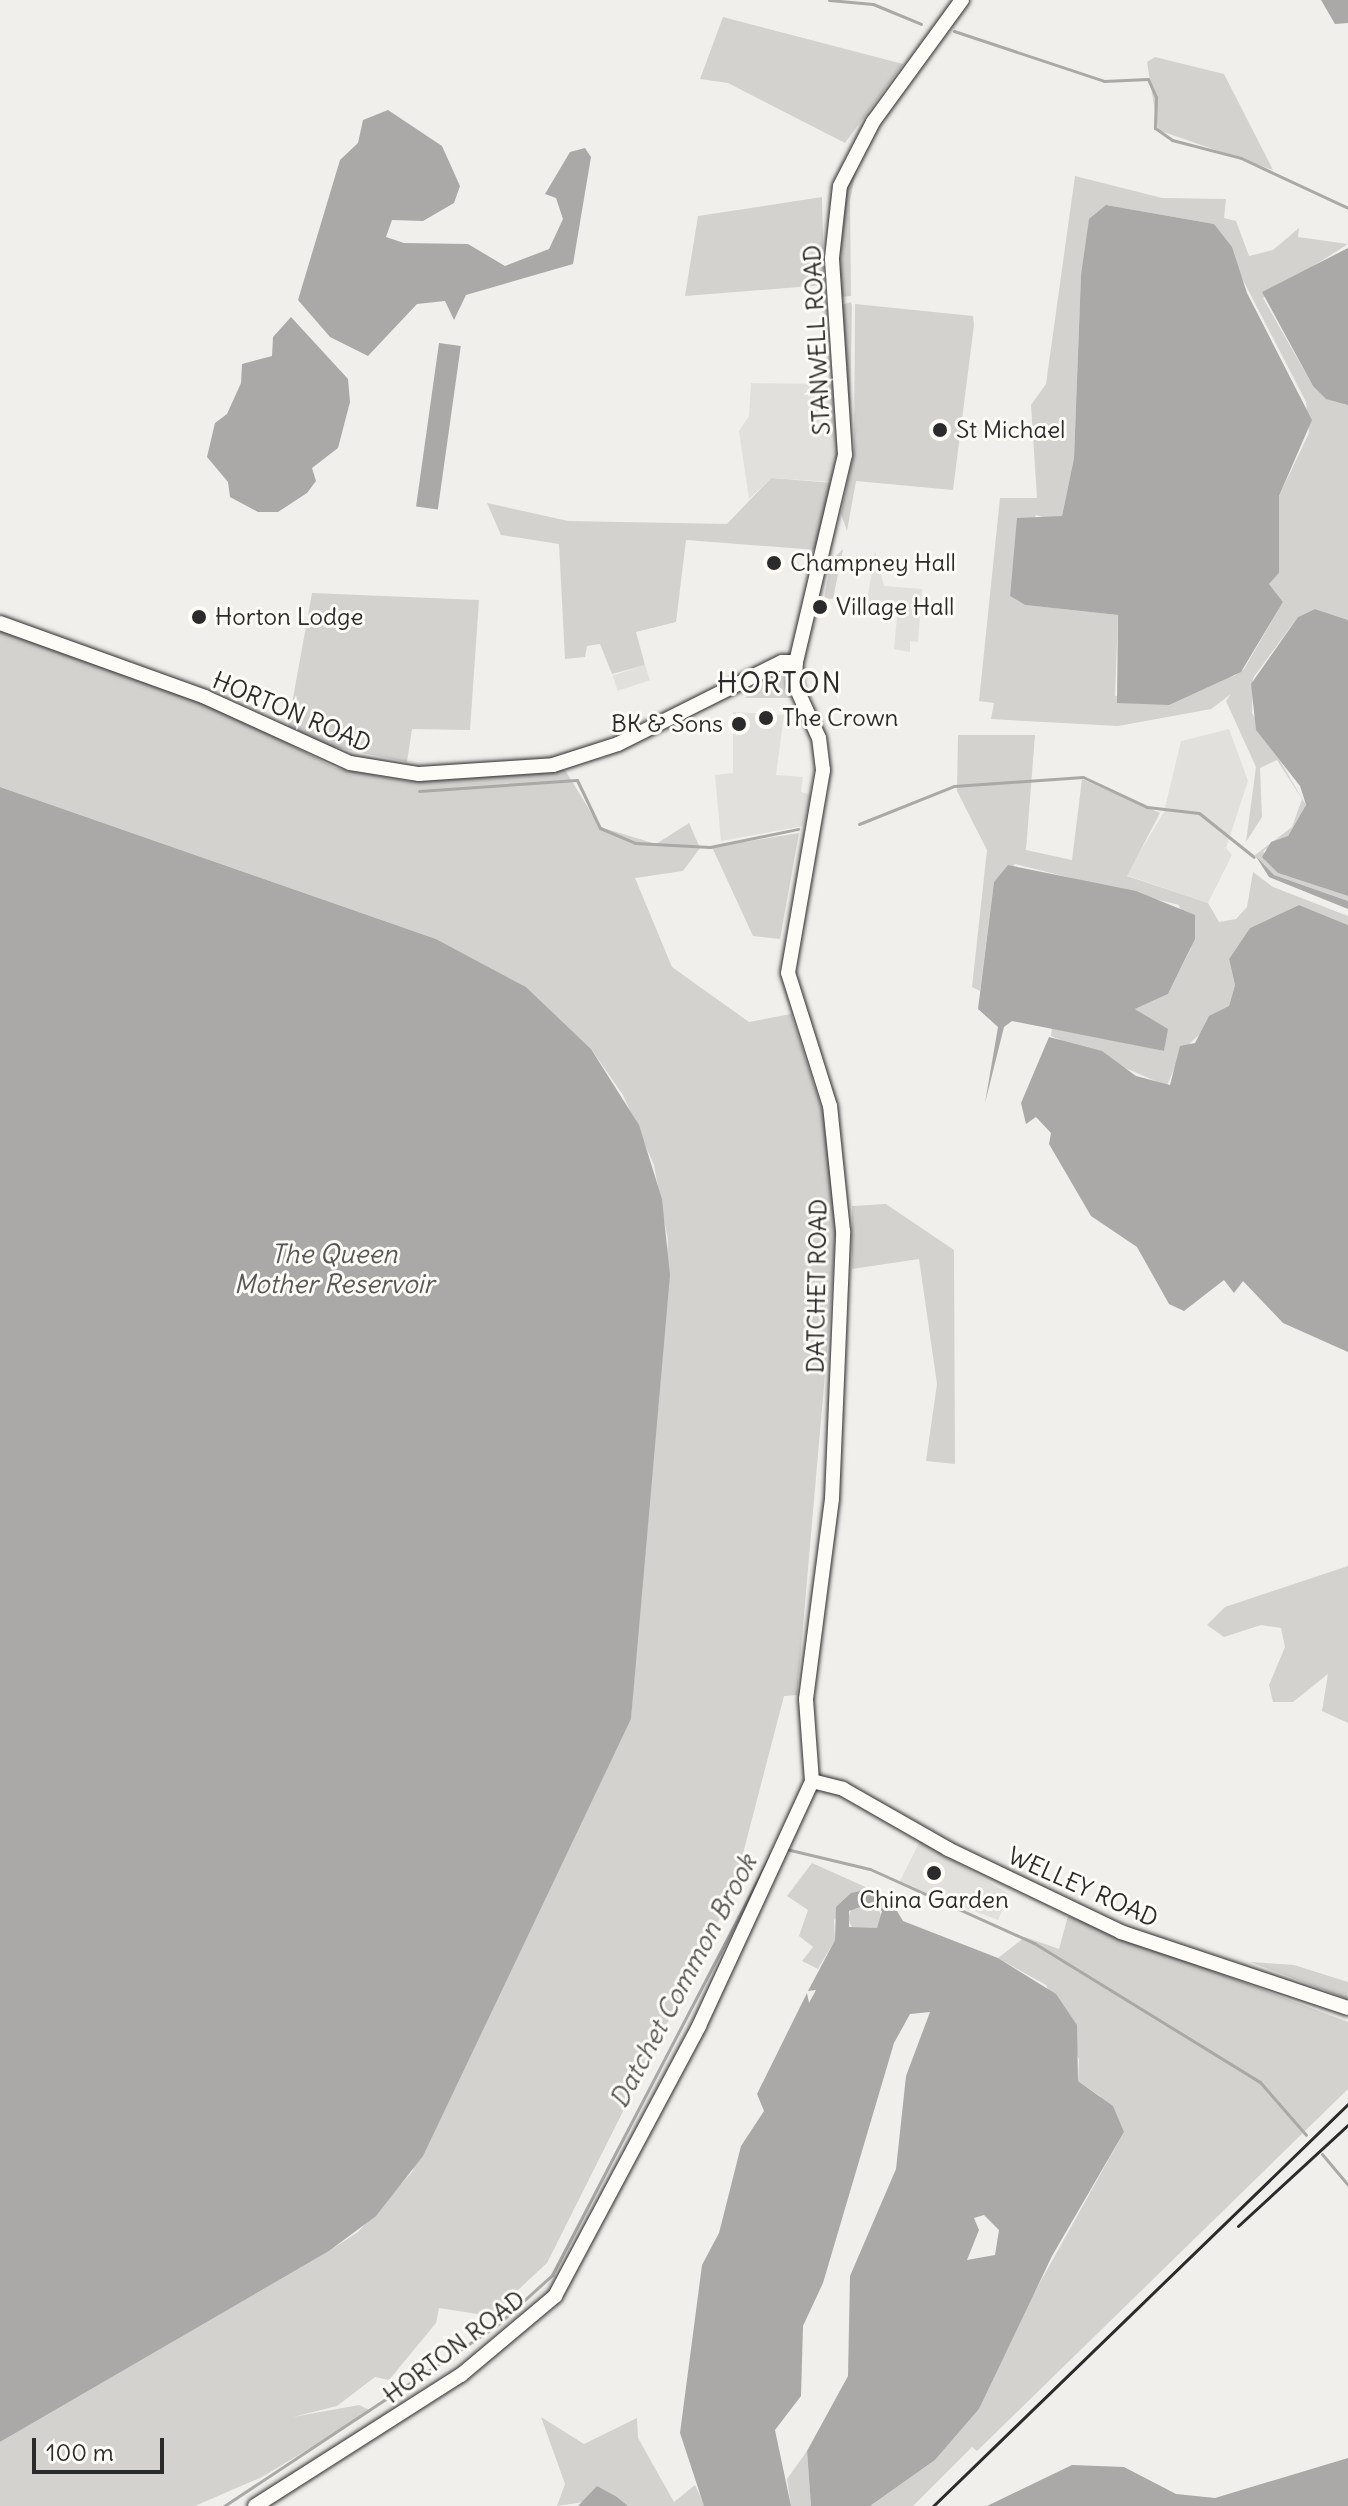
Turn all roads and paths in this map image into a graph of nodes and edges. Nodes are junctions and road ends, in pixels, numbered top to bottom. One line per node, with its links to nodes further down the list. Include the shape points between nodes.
1 (962, 0): 3 (street, STANWELL ROAD, via 873,122 840,186 832,258 845,455)
2 (0, 623): 3 (street, HORTON ROAD, via 205,697 350,763 419,774 561,762 618,744 782,662)
3 (796, 662): 4 (street, DATCHET ROAD, via 795,685 819,738 823,770 788,973 830,1106 843,1231 832,1499 806,1699)
4 (812, 1781): 5 (street, WELLEY ROAD, via 843,1789 948,1849 1121,1932); 6 (street, HORTON ROAD, via 785,1850 555,2296 461,2375)
5 (1348, 2008)
6 (255, 2506)

